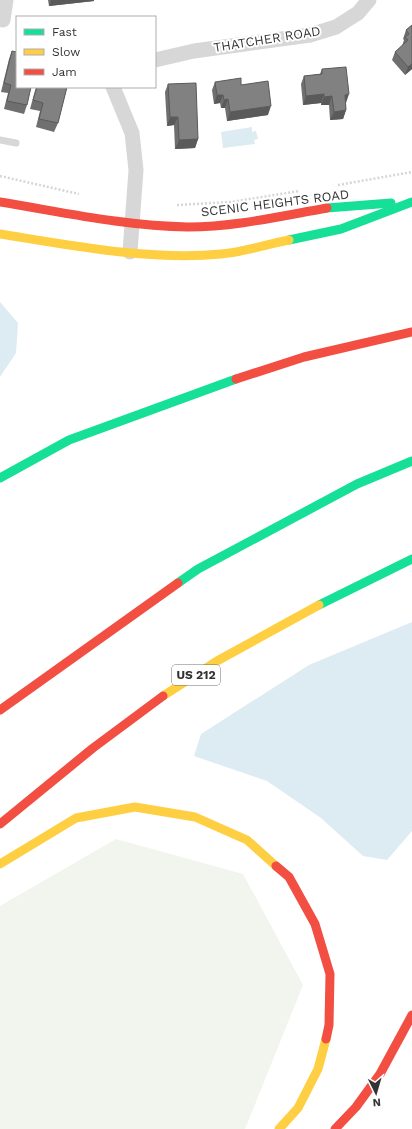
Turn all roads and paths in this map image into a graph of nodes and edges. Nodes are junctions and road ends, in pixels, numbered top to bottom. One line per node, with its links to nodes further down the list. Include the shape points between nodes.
1 (6, 0): 3 (street)
2 (369, 0): 4 (street, THATCHER ROAD, via 358,13 336,27 310,35 194,51)
3 (7, 21)
4 (156, 60)
5 (114, 88): 16 (street, via 132,133 136,170)
6 (0, 140): 7 (lane)
7 (16, 143)
8 (412, 172): 10 (path)
9 (0, 176): 12 (path)
10 (331, 186)
11 (300, 191): 15 (path, via 231,202)
12 (84, 195)
13 (0, 202): 16 (main road, SCENIC HEIGHTS ROAD)
14 (412, 202): 16 (main road, SCENIC HEIGHTS ROAD, via 340,206 224,225 188,227); 18 (main road, SCENIC HEIGHTS ROAD, via 341,229 221,254 174,255)
15 (171, 206)
16 (132, 224): 18 (street)
17 (0, 234): 18 (main road, SCENIC HEIGHTS ROAD)
18 (130, 252)
19 (412, 332): 21 (main road, via 304,357 205,389 69,440)
20 (412, 461): 23 (main road, via 357,484 198,569)
21 (0, 478)
22 (412, 558): 24 (main road, US 212, via 275,628 189,679 109,734)
23 (0, 710)
24 (0, 824)
25 (0, 864): 27 (main road, via 76,818 136,807 195,817 247,840 289,877 315,924 330,974 329,1025 318,1069 298,1108)
26 (412, 1015): 28 (main road, via 380,1074 356,1107)
27 (279, 1129)
28 (335, 1129)

